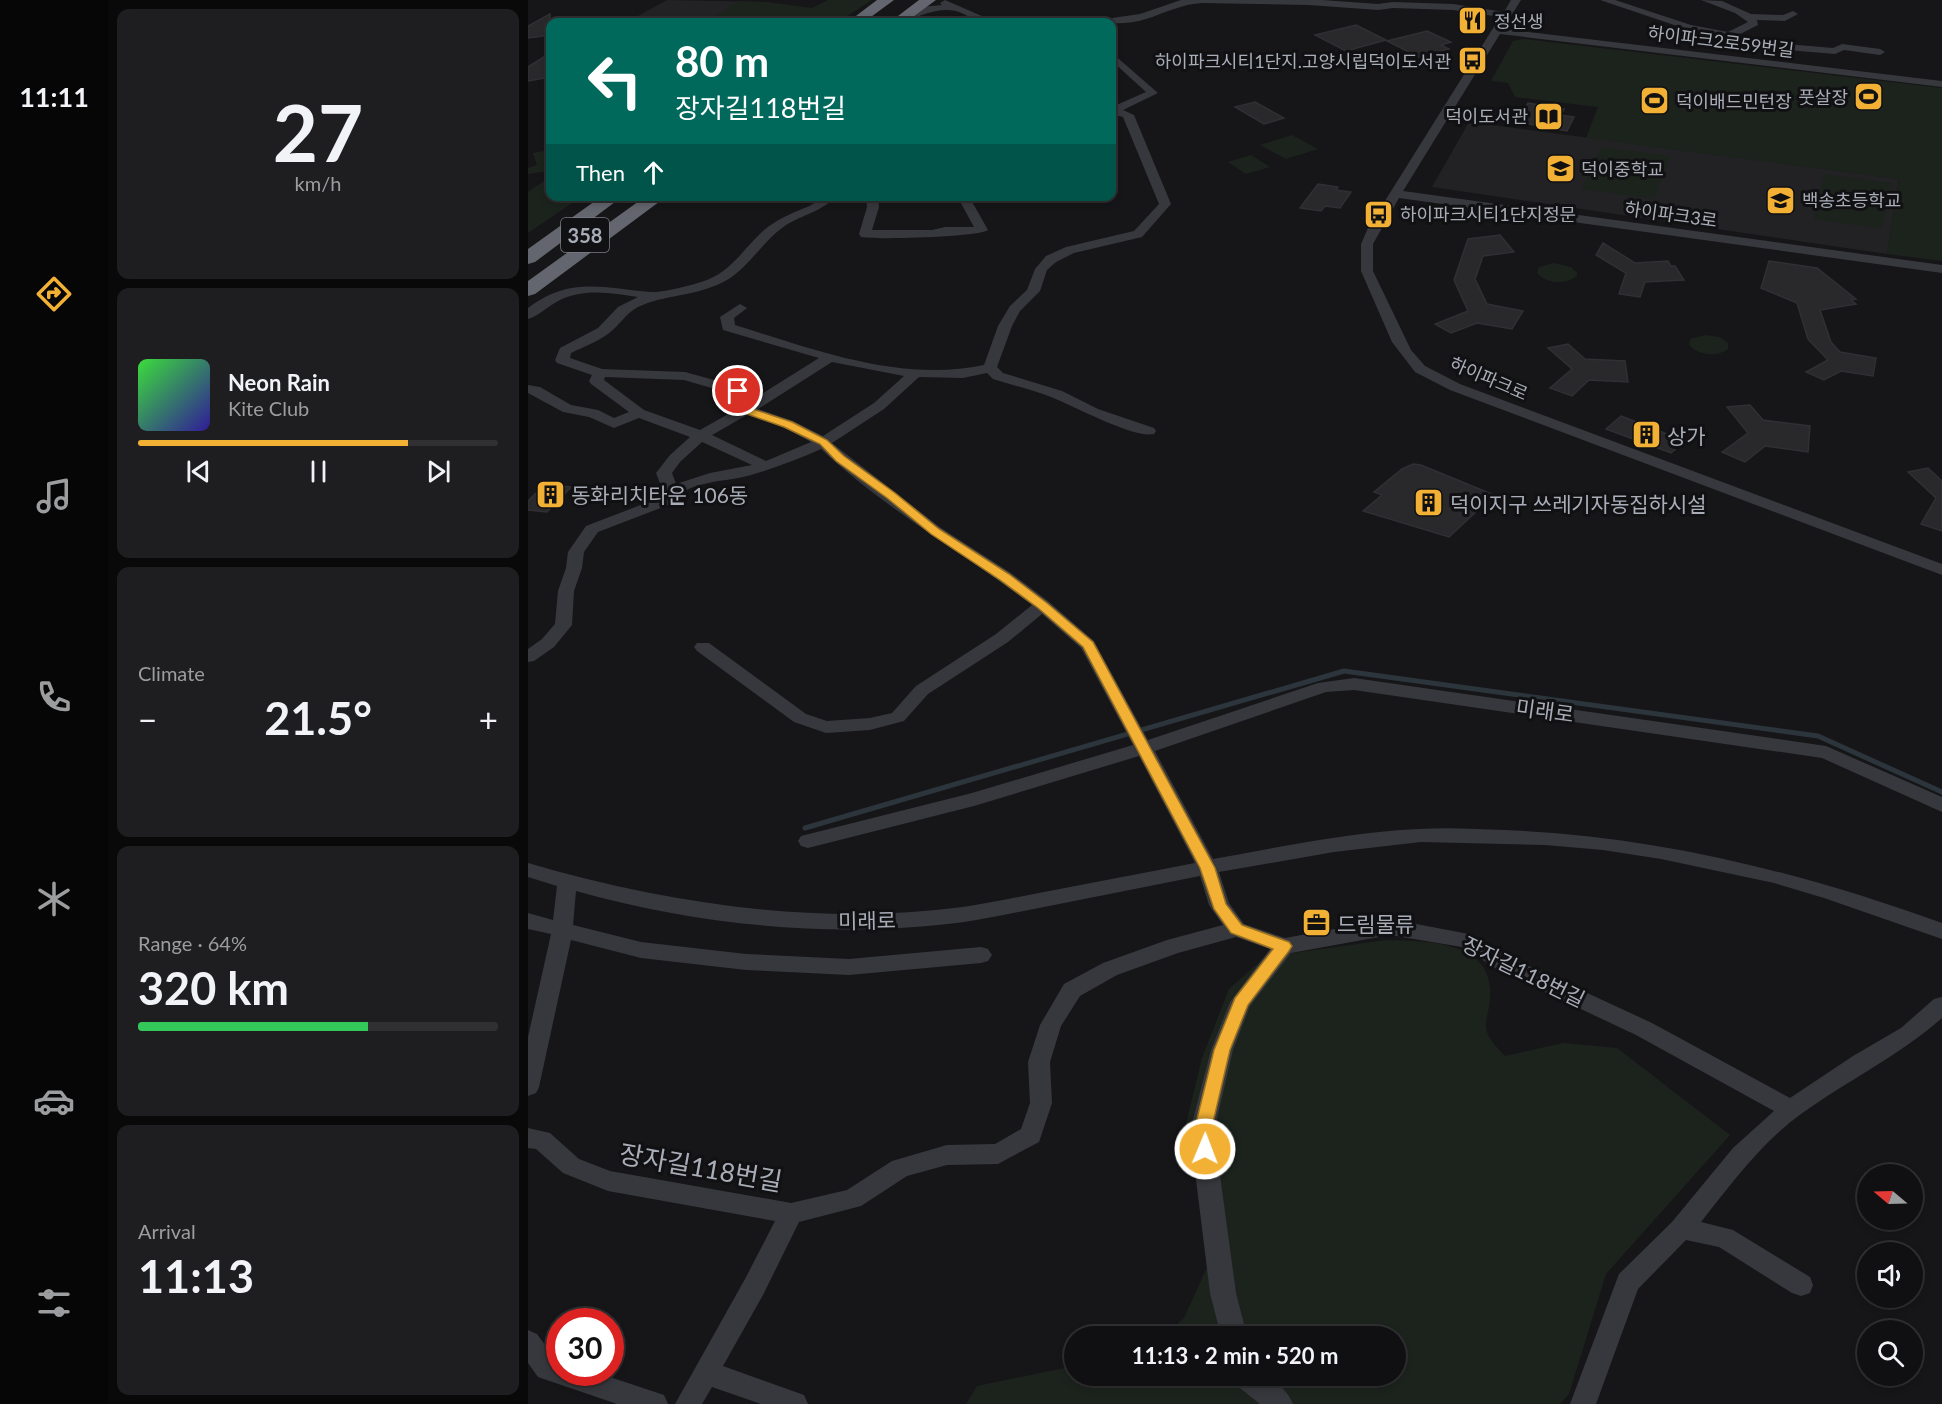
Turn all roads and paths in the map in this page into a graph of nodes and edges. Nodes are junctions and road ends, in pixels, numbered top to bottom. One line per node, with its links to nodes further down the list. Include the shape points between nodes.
1 (887, 0): 11 (highway)
2 (929, 0): 12 (highway)
3 (942, 0): 7 (street)
4 (1516, 0): 9 (street, 하이파크로)
5 (1605, 0): 18 (street, via 1689,27)
6 (1706, 0): 10 (street)
7 (954, 8): 13 (street, via 932,7); 14 (street)
8 (1792, 14): 10 (street, via 1785,18)
9 (1506, 15): 15 (street, via 1453,7 1202,0); 16 (street, 하이파크로)
10 (1749, 16): 18 (street, via 1754,23)
11 (861, 18)
12 (903, 18)
13 (904, 18)
14 (978, 18)
15 (1116, 20)
16 (1496, 31): 19 (street, 하이파크2로59번길); 27 (street, 하이파크로)
17 (1614, 34): 19 (street)
18 (1732, 34): 20 (street, via 1776,46)
19 (1608, 44): 22 (street, 하이파크2로59번길)
20 (1880, 51)
21 (1116, 60): 25 (street, via 1153,93)
22 (1856, 73): 23 (street); 24 (street, 하이파크2로59번길)
23 (1942, 79)
24 (1942, 84)
25 (1116, 110)
26 (1116, 112): 44 (street, via 1128,115 1165,204 1138,234 1070,250 1051,259 1041,269 1033,291 1005,326)
27 (1395, 194): 37 (street, 하이파크3로); 55 (street, 하이파크로, via 1367,244 1366,263 1397,339 1420,369 1534,418)
28 (593, 201): 35 (highway)
29 (607, 201): 36 (highway, 358)
30 (635, 201): 38 (highway, 358)
31 (651, 201): 39 (highway)
32 (824, 201): 40 (street, via 777,226 734,270 712,283)
33 (872, 201): 34 (street, via 865,234 982,230)
34 (965, 201)
35 (528, 245)
36 (528, 258)
37 (1942, 269)
38 (528, 275)
39 (528, 290)
40 (653, 296): 42 (street, via 581,288 559,294); 46 (street, via 623,310 603,331 565,351 562,360)
41 (740, 308): 43 (street, via 727,317 729,327)
42 (528, 315)
43 (830, 357): 45 (street); 48 (street)
44 (990, 368): 45 (street, via 977,372); 50 (street, via 998,376 1057,394 1093,412)
45 (916, 372): 52 (street, via 876,410)
46 (600, 373): 48 (street, via 686,376 711,382 738,391); 49 (street, via 596,381)
47 (528, 389): 49 (street, via 568,409 593,413 614,424)
48 (745, 410): 51 (street); 52 (street, via 788,424)
49 (639, 413): 51 (street)
50 (1149, 431)
51 (699, 435): 53 (street); 54 (street, via 675,456 664,473)
52 (824, 442): 53 (street); 56 (street, via 935,531)
53 (765, 466): 54 (street, via 715,476)
54 (671, 491): 58 (street, via 665,501 592,529 576,552 566,591 563,625 548,643)
55 (1942, 570)
56 (1042, 605): 57 (street, via 1002,638 922,690 898,717 870,724 825,727 800,718); 59 (street, via 1088,645)
57 (703, 647)
58 (528, 657)
59 (1138, 736): 60 (street, 미래로, via 1324,687 1354,684 1826,752); 61 (street, 미래로, via 974,799); 62 (street)
60 (1942, 805)
61 (808, 841)
62 (1208, 868): 64 (street, 미래로, via 953,916 858,922 697,911 641,902); 66 (street, via 1219,905); 68 (street, 미래로, via 1287,851 1415,836 1540,837 1716,861 1801,882)
63 (528, 870): 64 (street, 미래로)
64 (567, 882): 67 (street)
65 (528, 921): 67 (street)
66 (1237, 929): 69 (street); 75 (street, 장자길118번길, via 1110,969 1072,990 1051,1025 1039,1062 1041,1103 1031,1135 998,1154 947,1155 900,1168 853,1199)
67 (562, 931): 70 (street, via 641,950 746,962 849,967); 72 (street)
68 (1942, 931)
69 (1284, 946): 73 (street, 장자길118번길, via 1390,927 1467,940 1507,965 1644,1029); 78 (street, via 1241,1002 1222,1050 1202,1131 1223,1293)
70 (981, 956)
71 (1942, 1005): 73 (street, via 1909,1034)
72 (528, 1087)
73 (1791, 1109): 76 (street, via 1741,1155)
74 (528, 1138): 75 (street, 장자길118번길, via 542,1140 571,1166 608,1181)
75 (790, 1213): 80 (street, via 754,1287)
76 (1681, 1229): 77 (street, via 1724,1237); 86 (street, via 1628,1282)
77 (1801, 1286)
78 (1231, 1326)
79 (528, 1342): 82 (street, via 547,1369)
80 (705, 1372): 83 (street); 84 (street)
81 (1258, 1386): 85 (street)
82 (655, 1404)
83 (688, 1404)
84 (795, 1404)
85 (1280, 1404)
86 (1583, 1404)

